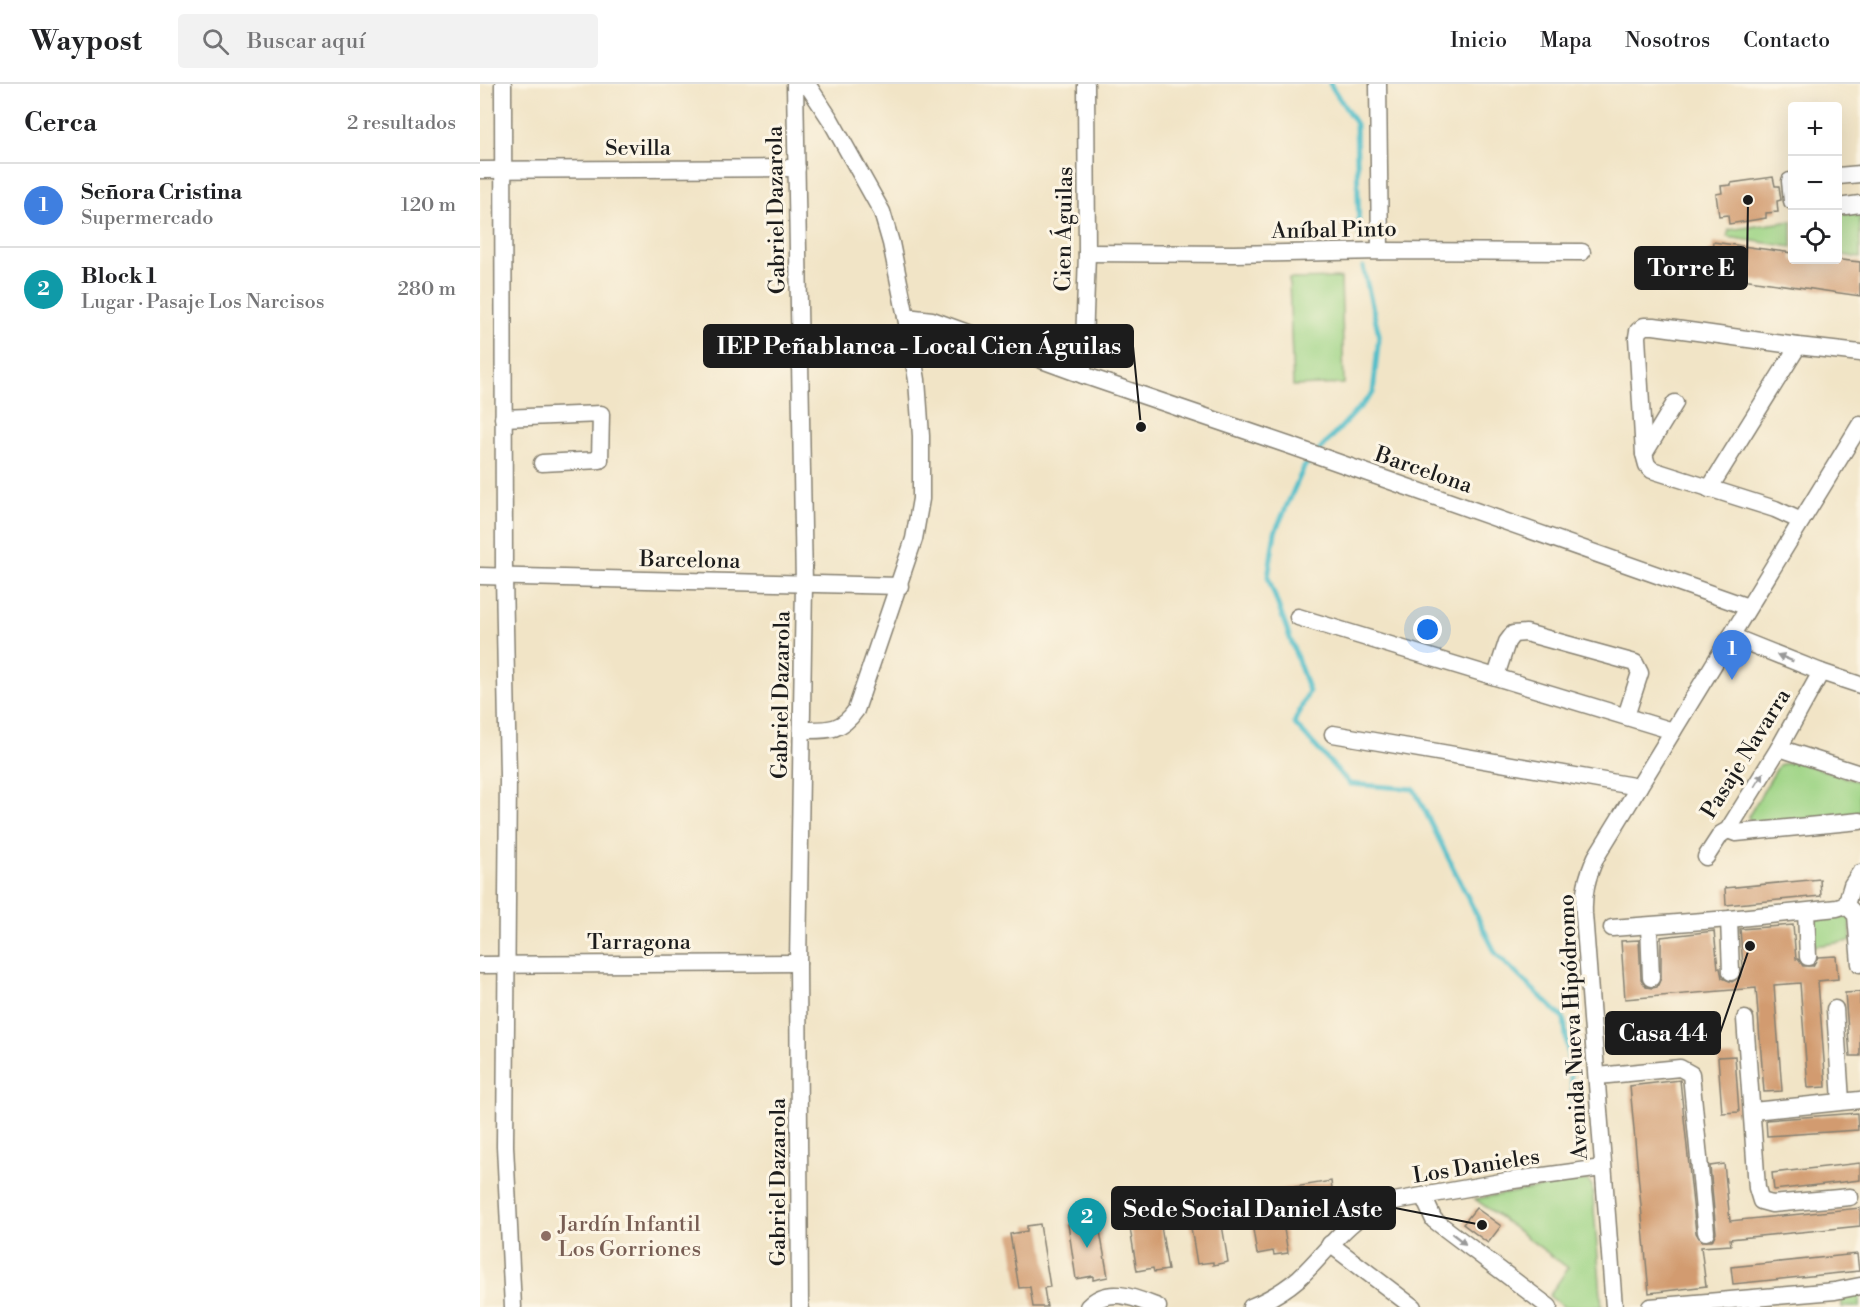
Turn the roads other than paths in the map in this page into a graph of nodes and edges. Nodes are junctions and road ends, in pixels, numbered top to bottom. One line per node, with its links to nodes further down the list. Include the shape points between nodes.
1 (503, 84): 8 (street)
2 (795, 84): 6 (street, Gabriel Dazarola)
3 (807, 84): 16 (street, via 882,212)
4 (1086, 84): 15 (street, Cien Águilas)
5 (1381, 84): 13 (street)
6 (797, 168): 8 (street, Sevilla); 29 (street, Gabriel Dazarola)
7 (480, 170): 8 (street, Sevilla)
8 (504, 170): 21 (street)
9 (1860, 174): 10 (street)
10 (1842, 176)
11 (1860, 204): 12 (street)
12 (1842, 206)
13 (1380, 250): 14 (street, Aníbal Pinto); 15 (street, Aníbal Pinto)
14 (1582, 252)
15 (1087, 253): 19 (street, Cien Águilas)
16 (906, 317): 19 (street, via 932,320); 30 (street, via 917,380 921,499)
17 (1798, 346): 18 (street); 23 (street, via 1647,325 1640,328 1637,337); 25 (street)
18 (1860, 353)
19 (1083, 375): 31 (street, Barcelona)
20 (1675, 403): 23 (street)
21 (503, 418): 24 (street, via 601,414 600,460); 28 (street)
22 (1860, 425): 26 (street, Avenida Nueva Hipódromo)
23 (1644, 454): 25 (street, via 1652,470)
24 (542, 463)
25 (1709, 489): 26 (street)
26 (1802, 521): 31 (street, Avenida Nueva Hipódromo)
27 (480, 576): 28 (street, Barcelona)
28 (504, 577): 29 (street, Barcelona); 55 (street)
29 (804, 585): 30 (street, Barcelona); 38 (street, Gabriel Dazarola)
30 (900, 586): 38 (street, via 856,711 841,726)
31 (1748, 607): 33 (street, Avenida Nueva Hipódromo)
32 (1298, 617): 35 (street)
33 (1731, 636): 34 (street, one-way to 33); 39 (street, Avenida Nueva Hipódromo)
34 (1821, 672): 36 (street); 41 (street, Pasaje Navarra)
35 (1496, 676): 37 (street); 37 (street, via 1513,634 1526,633 1635,663 1640,673)
36 (1860, 685)
37 (1626, 716): 39 (street)
38 (802, 730): 54 (street, Gabriel Dazarola)
39 (1673, 732): 43 (street, Avenida Nueva Hipódromo)
40 (1334, 734): 43 (street)
41 (1779, 748): 42 (street); 45 (street, Pasaje Navarra, one-way to 41)
42 (1860, 774)
43 (1639, 786): 62 (street, Avenida Nueva Hipódromo, via 1596,857 1583,894)
44 (1860, 820): 45 (street, via 1736,833)
45 (1728, 830): 46 (street, Pasaje Navarra)
46 (1706, 857)
47 (1860, 873): 48 (street)
48 (1846, 905): 49 (street); 56 (street, via 1856,915)
49 (1806, 912): 50 (street); 53 (street)
50 (1729, 919): 51 (street); 58 (street)
51 (1649, 926): 52 (street); 59 (street)
52 (1612, 928)
53 (1808, 957)
54 (798, 963): 55 (street, Tarragona); 77 (street, Gabriel Dazarola)
55 (506, 964): 57 (street, Tarragona); 76 (street, via 505,1146)
56 (1860, 964)
57 (480, 965)
58 (1731, 972)
59 (1651, 978)
60 (1835, 1009): 64 (street)
61 (1745, 1019): 65 (street)
62 (1598, 1076): 66 (street, Avenida Nueva Hipódromo); 69 (street, via 1680,1068 1691,1074)
63 (1860, 1100): 64 (street)
64 (1841, 1101): 65 (street)
65 (1753, 1111): 68 (street, via 1761,1201 1772,1204)
66 (1602, 1168): 67 (street, Los Danieles); 83 (street, Avenida Nueva Hipódromo)
67 (1423, 1196): 70 (street, Los Danieles, via 1383,1203 1365,1212); 82 (street, one-way to 82, via 1434,1220)
68 (1850, 1197)
69 (1706, 1232)
70 (1330, 1244): 74 (street, Los Danieles); 81 (street)
71 (1860, 1286): 72 (street)
72 (1835, 1299): 73 (street)
73 (1756, 1302): 75 (street)
74 (1272, 1303): 80 (street, Los Danieles)
75 (1678, 1306): 84 (street)
76 (513, 1307)
77 (800, 1307)
78 (1088, 1307): 79 (street, via 1109,1294 1129,1296)
79 (1158, 1307)
80 (1251, 1307)
81 (1413, 1307)
82 (1549, 1307)
83 (1614, 1307)
84 (1650, 1307)

